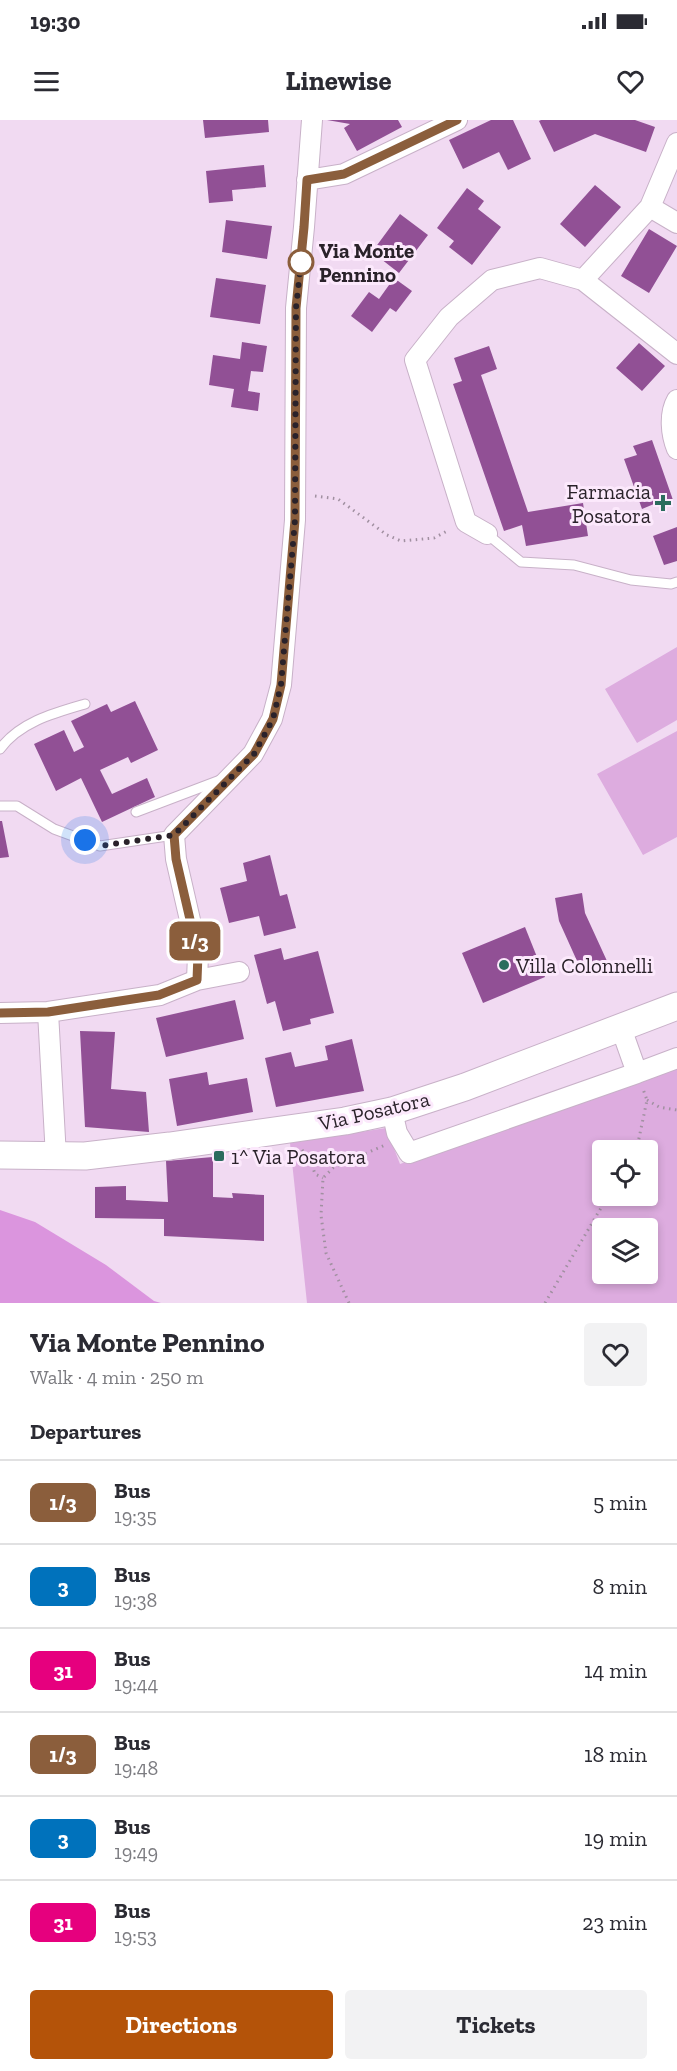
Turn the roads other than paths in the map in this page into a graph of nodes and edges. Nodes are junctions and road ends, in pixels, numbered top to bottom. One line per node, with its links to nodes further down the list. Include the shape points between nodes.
1 (312, 120): 4 (street)
2 (457, 120): 4 (street, via 344,174)
3 (677, 143): 5 (street)
4 (307, 180): 15 (street, via 296,308 295,520 281,685 273,719 254,754)
5 (650, 207): 6 (street); 7 (street)
6 (677, 223)
7 (583, 280): 8 (street); 11 (street, via 540,268 492,280 449,317 416,360 466,522)
8 (677, 354)
9 (677, 400): 10 (street, via 672,409)
10 (677, 449)
11 (487, 534): 12 (lane, via 521,562 574,565 631,580)
12 (677, 582)
13 (85, 704): 14 (lane, via 36,721 8,738)
14 (0, 749)
15 (231, 776): 17 (lane); 18 (street)
16 (0, 806): 18 (lane, via 17,807 54,829 100,846)
17 (136, 812)
18 (174, 835): 20 (street, via 198,954)
19 (239, 972): 20 (street)
20 (197, 980): 22 (street, via 159,995)
21 (677, 1006): 24 (street, Via Posatora)
22 (48, 1012): 23 (street); 29 (street)
23 (0, 1013)
24 (621, 1028): 26 (street); 27 (street, Via Posatora, via 465,1087)
25 (677, 1058): 26 (street)
26 (637, 1073): 27 (street, via 409,1153)
27 (394, 1122): 29 (street, Via Posatora, via 345,1121 170,1146)
28 (0, 1155): 29 (street, Via Posatora)
29 (56, 1157)

